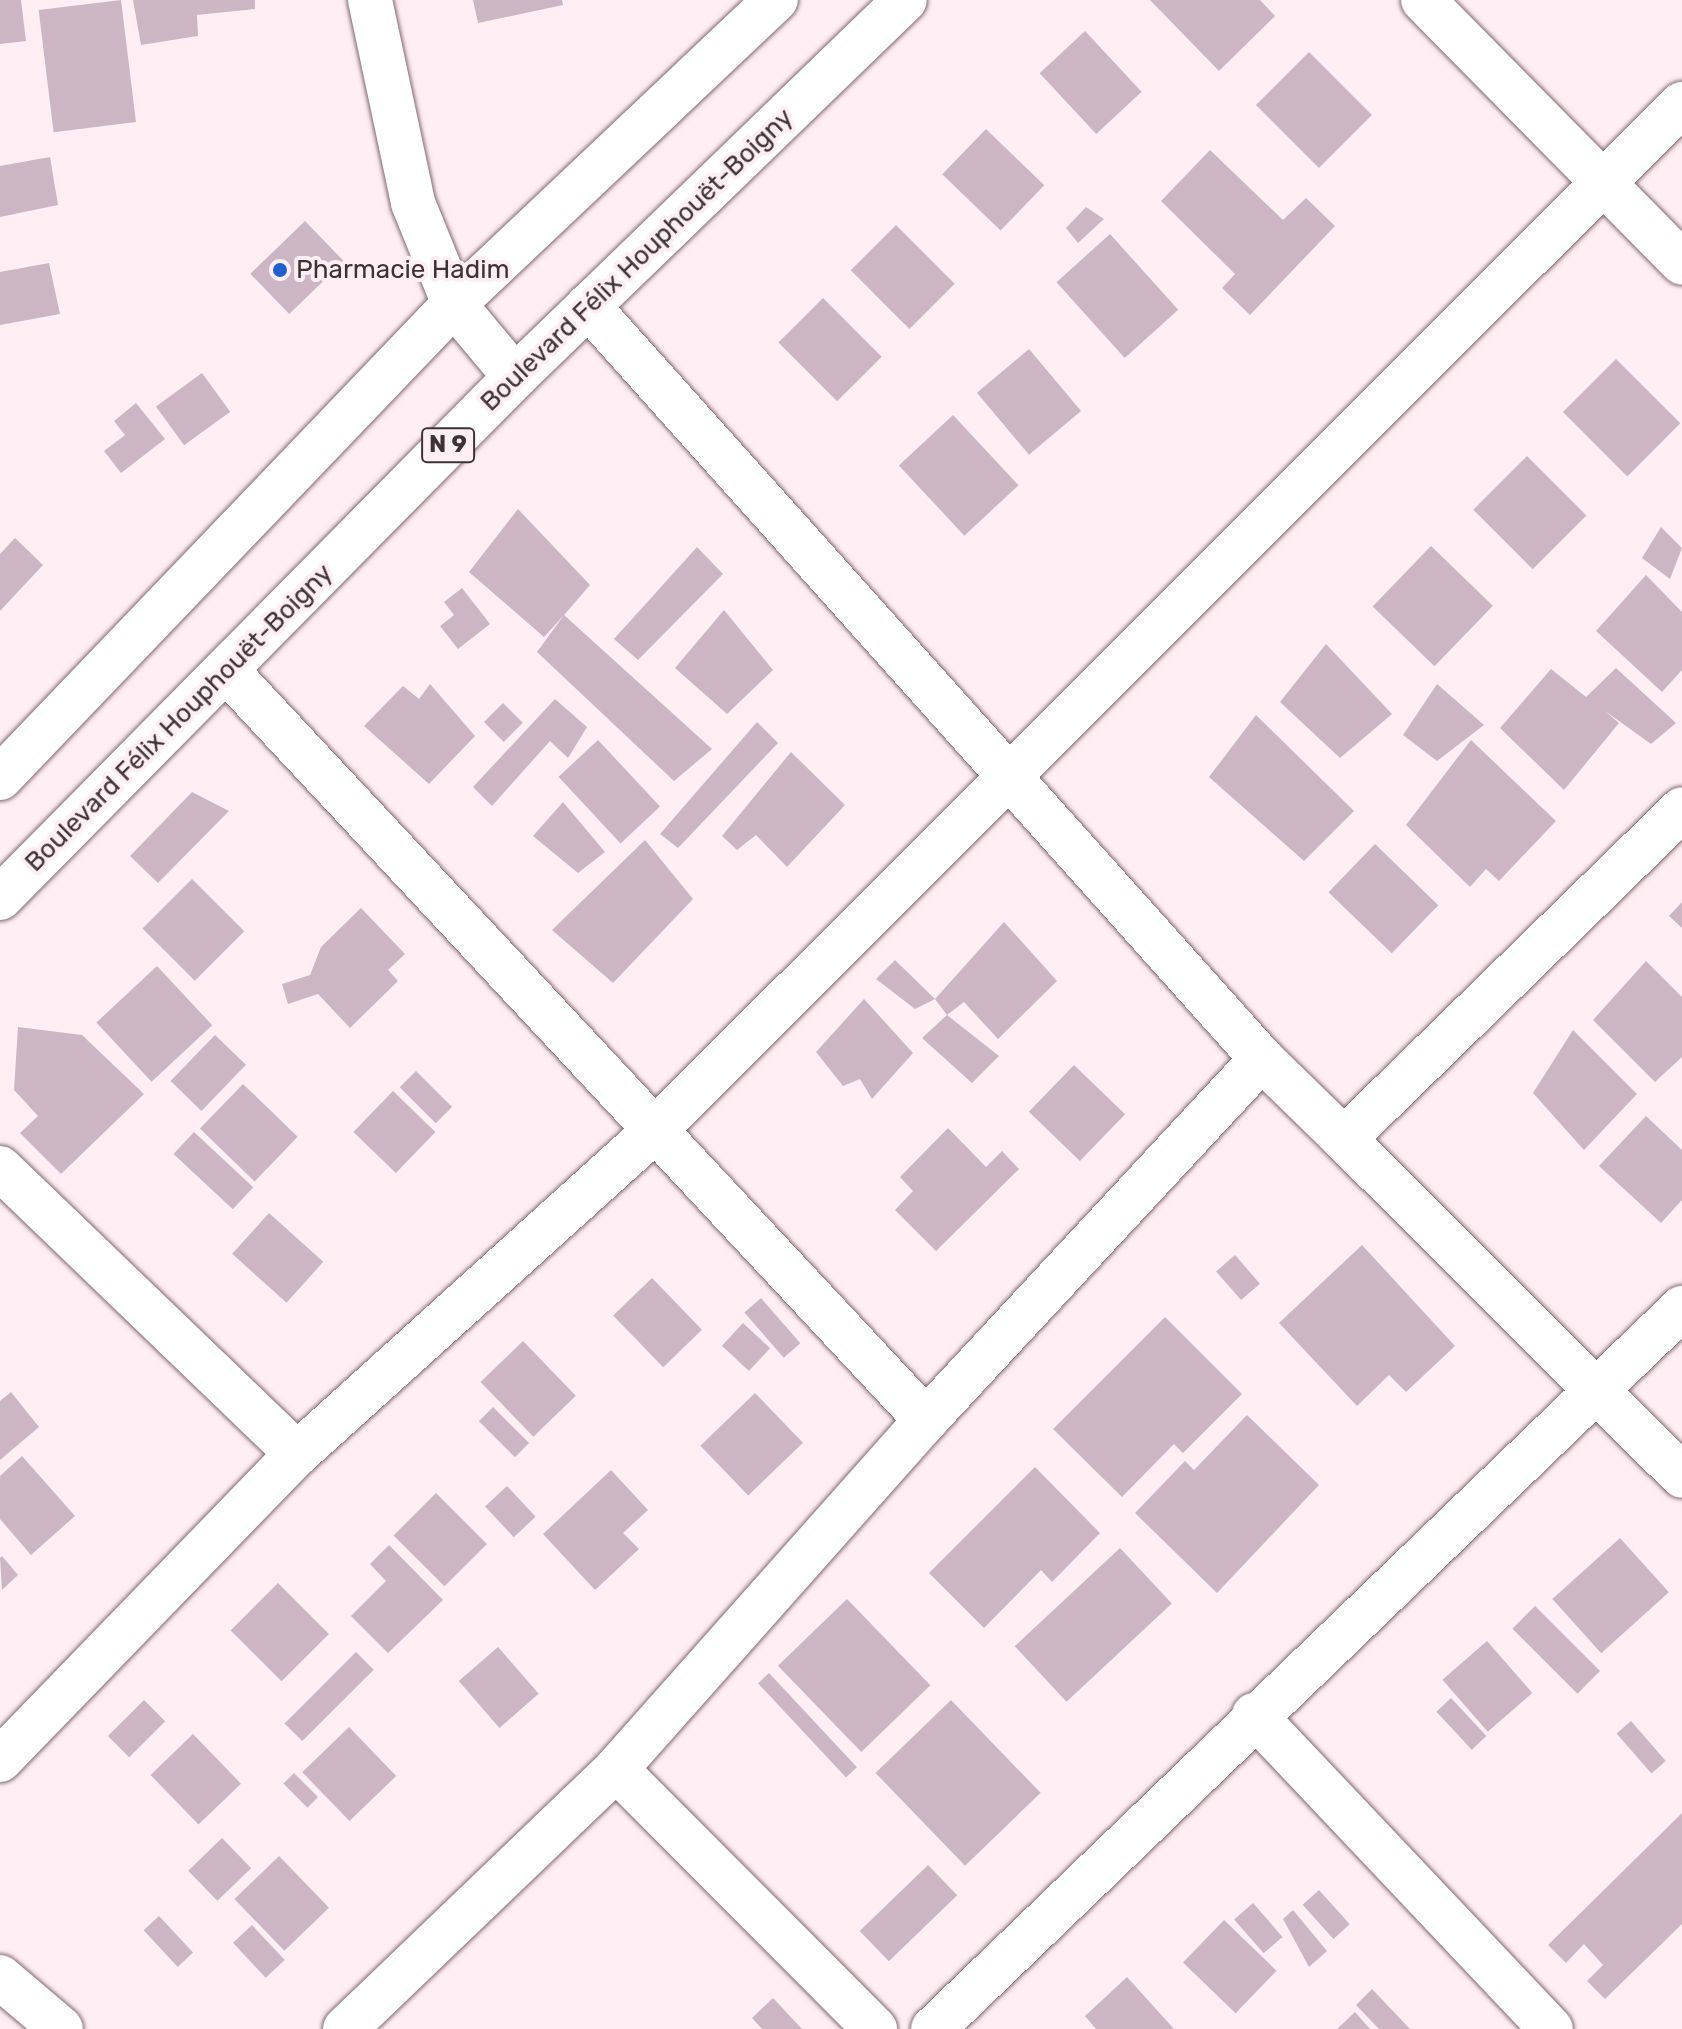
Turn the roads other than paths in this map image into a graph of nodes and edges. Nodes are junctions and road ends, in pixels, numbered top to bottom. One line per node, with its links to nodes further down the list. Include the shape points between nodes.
1 (370, 0): 8 (street, via 413,203)
2 (776, 0): 8 (street)
3 (905, 0): 9 (street, Boulevard Félix Houphouët-Boigny / N 9)
4 (1423, 0): 6 (street)
5 (1682, 104): 6 (street)
6 (1601, 184): 7 (street); 12 (street)
7 (1682, 263)
8 (454, 304): 10 (street); 13 (street)
9 (588, 306): 10 (street, Boulevard Félix Houphouët-Boigny / N 9); 12 (street)
10 (515, 377): 11 (street, Boulevard Félix Houphouët-Boigny / N 9)
11 (227, 671): 15 (street, Boulevard Félix Houphouët-Boigny / N 9); 17 (street)
12 (1003, 776): 16 (street); 17 (street)
13 (0, 778)
14 (1682, 809): 18 (street)
15 (0, 898)
16 (1262, 1059): 18 (street); 22 (street)
17 (655, 1130): 22 (street); 23 (street)
18 (1344, 1139): 21 (street)
19 (0, 1168): 23 (street)
20 (1682, 1308): 21 (street)
21 (1593, 1391): 24 (street); 25 (street)
22 (926, 1420): 27 (street)
23 (297, 1454): 26 (street)
24 (1682, 1476)
25 (1254, 1715): 32 (street); 33 (street)
26 (0, 1760)
27 (616, 1769): 30 (street); 31 (street)
28 (0, 1977): 29 (street)
29 (61, 2029)
30 (345, 2029)
31 (875, 2029)
32 (933, 2029)
33 (1551, 2029)

